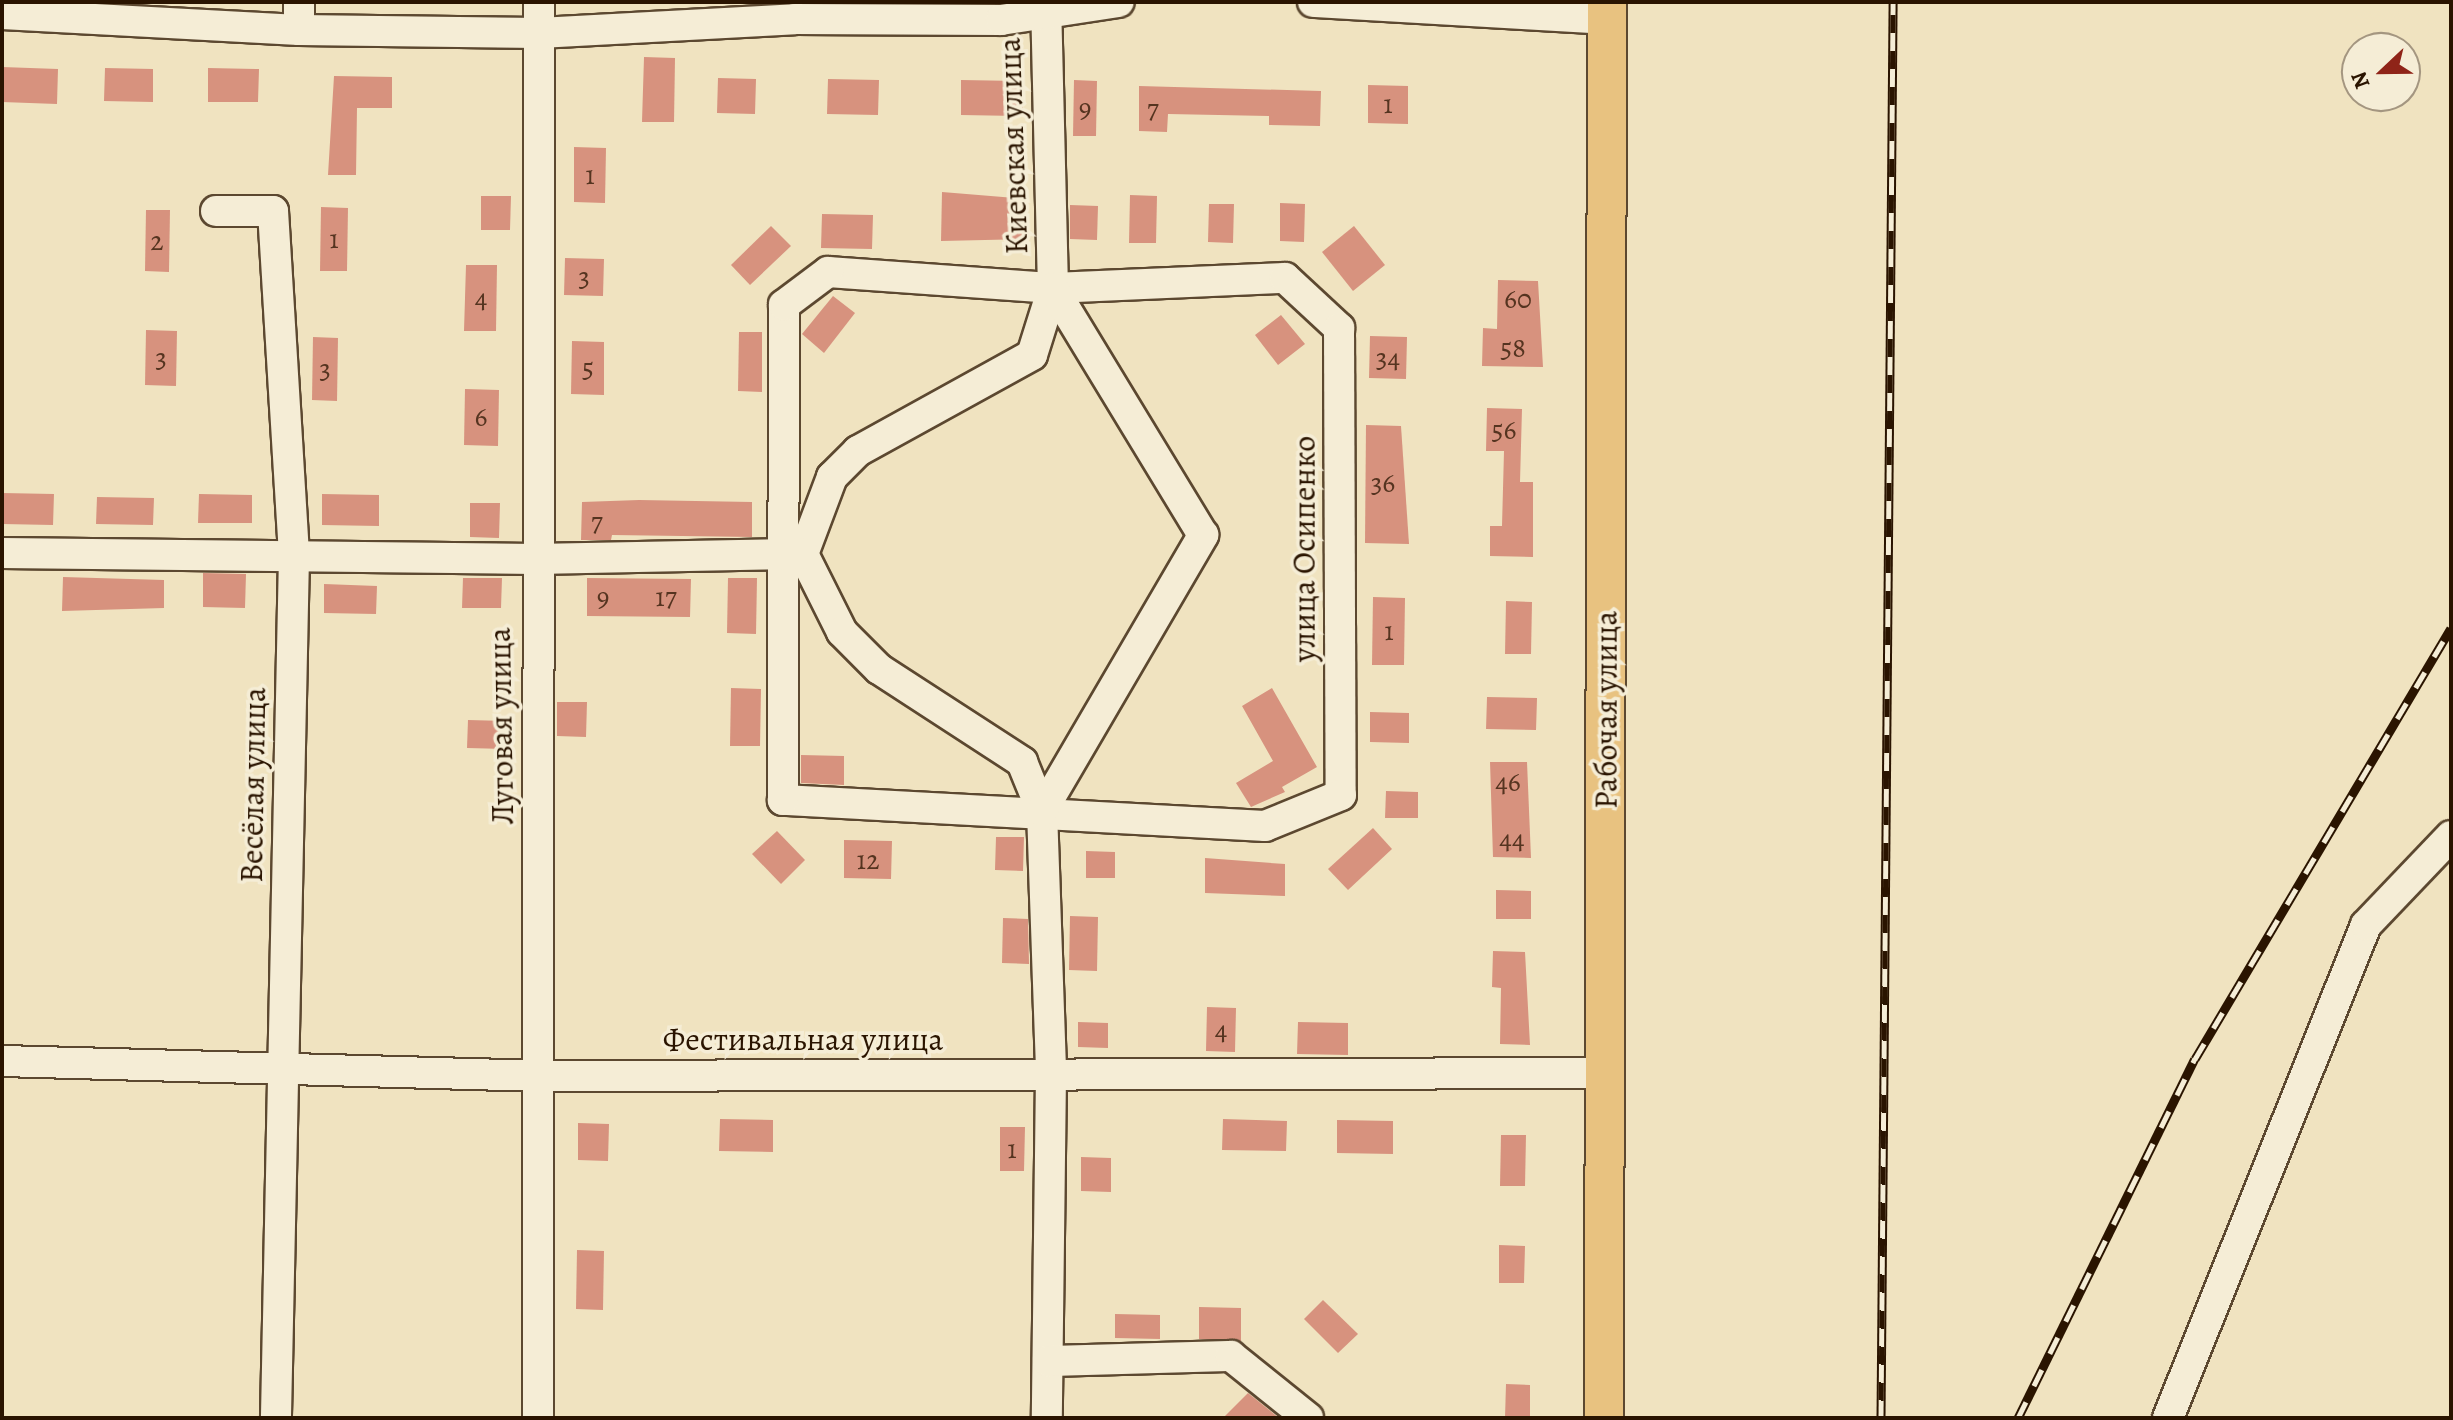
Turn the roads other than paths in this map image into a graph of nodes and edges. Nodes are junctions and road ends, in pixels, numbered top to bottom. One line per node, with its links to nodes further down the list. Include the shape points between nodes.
1 (539, 2): 10 (street, Луговая улица)
2 (1119, 2): 5 (street)
3 (1313, 2): 7 (street)
4 (66, 8): 8 (street); 9 (street)
5 (1046, 9): 6 (street); 12 (street, Киевская улица)
6 (795, 10): 10 (street)
7 (1607, 11): 21 (main road, Рабочая улица)
8 (2, 14)
9 (299, 16): 10 (street)
10 (539, 33): 16 (street, Луговая улица)
11 (216, 211): 15 (street, Весёлая улица, via 273,211)
12 (1053, 288): 14 (street, via 1032,355 858,451 832,477); 14 (street, улица Осипенко, via 828,272 784,305); 17 (street, via 1203,535); 17 (street, улица Осипенко, via 1285,278 1339,328 1341,795 1265,826)
13 (2, 553): 15 (street)
14 (793, 554): 16 (street); 17 (street, via 842,632 879,669 1022,762); 17 (street, улица Осипенко, via 783,800)
15 (294, 556): 16 (street); 20 (street, Весёлая улица)
16 (535, 559): 23 (street, Луговая улица)
17 (1042, 811): 22 (street)
18 (2451, 836): 30 (street, via 2366,925)
19 (2, 1061): 20 (street, Фестивальная улица)
20 (283, 1066): 23 (street, Фестивальная улица); 25 (street, Весёлая улица)
21 (1604, 1073): 22 (street, Фестивальная улица); 29 (main road, Рабочая улица)
22 (1051, 1074): 23 (street, Фестивальная улица); 24 (street)
23 (541, 1076): 26 (street, Луговая улица)
24 (1048, 1361): 27 (street); 28 (street, via 1231,1356)
25 (276, 1418)
26 (538, 1418)
27 (1047, 1418)
28 (1308, 1418)
29 (1604, 1418)
30 (2168, 1418)

